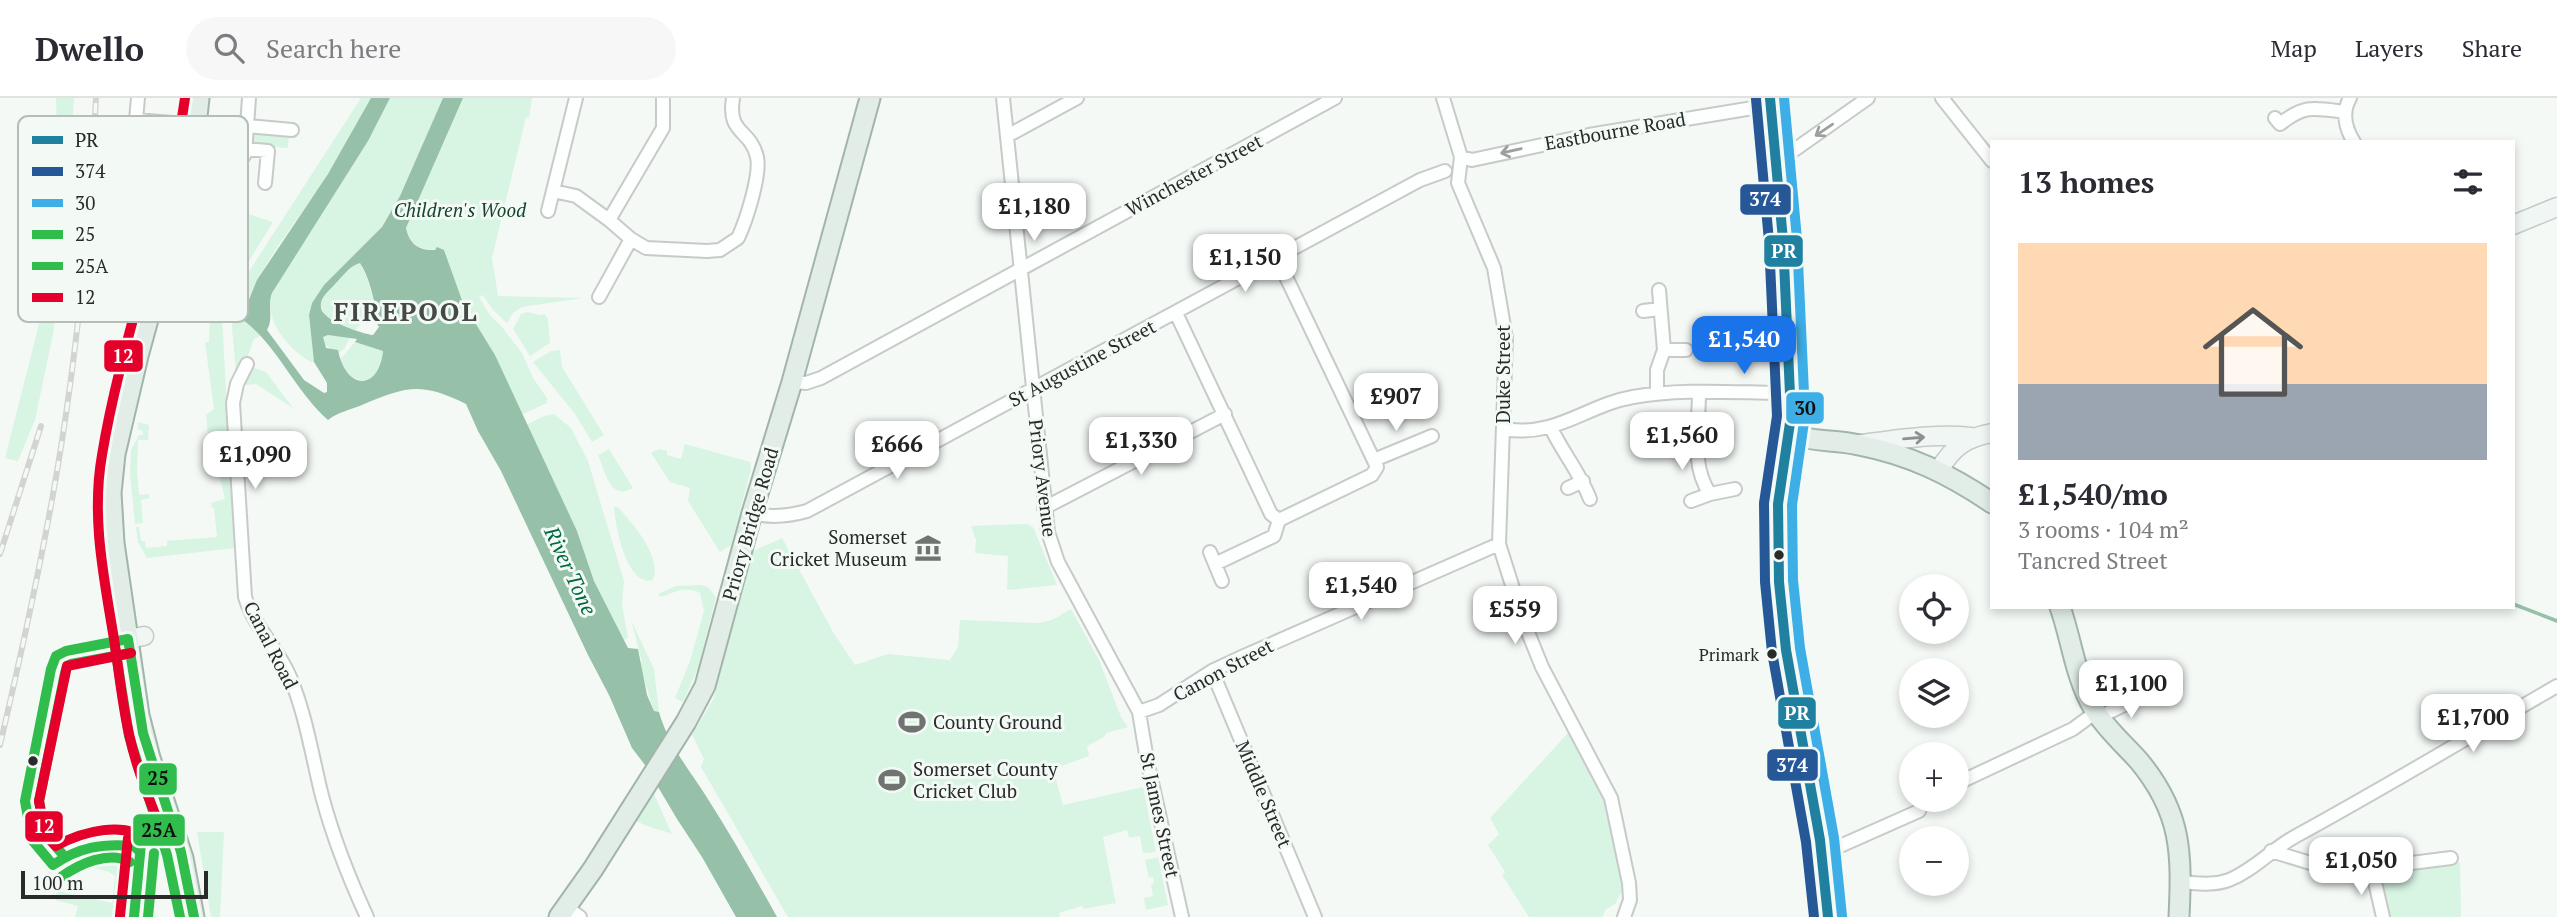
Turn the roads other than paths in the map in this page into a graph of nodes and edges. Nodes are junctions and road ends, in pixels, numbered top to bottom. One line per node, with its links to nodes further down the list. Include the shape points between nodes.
1 (138, 98): 17 (street)
2 (199, 98): 18 (main road)
3 (249, 98): 19 (street)
4 (576, 98): 31 (street)
5 (663, 98): 34 (street, via 663,128)
6 (733, 98): 36 (street, via 732,121 752,146 757,165 738,238 720,250 707,251 646,248)
7 (870, 98): 48 (main road, Priory Bridge Road)
8 (1003, 98): 23 (street, Priory Avenue)
9 (1077, 98): 23 (street)
10 (1335, 98): 38 (street, Winchester Street)
11 (1443, 98): 28 (street)
12 (1868, 98): 26 (street, one-way to 26, via 1790,153)
13 (1942, 98): 27 (street)
14 (2350, 98): 16 (street)
15 (1770, 102): 26 (main road); 28 (street, Eastbourne Road, one-way to 28)
16 (2345, 112): 20 (street, via 2309,107 2280,124); 24 (street)
17 (136, 116)
18 (198, 116)
19 (248, 116)
20 (2275, 118)
21 (248, 126): 22 (street)
22 (292, 130)
23 (1007, 136): 38 (street, Priory Avenue)
24 (2353, 140)
25 (248, 149): 30 (street, via 268,151)
26 (1777, 155): 52 (main road)
27 (1990, 158)
28 (1460, 163): 55 (street, Duke Street, via 1458,183 1496,278 1506,338)
29 (1445, 171): 37 (street, St Augustine Street, via 1420,180)
30 (265, 183)
31 (553, 191): 33 (street); 34 (street, via 576,196)
32 (2557, 207): 35 (main road)
33 (548, 211)
34 (609, 220): 36 (street)
35 (2515, 224)
36 (631, 239): 40 (street)
37 (1277, 258): 43 (street, St Augustine Street); 61 (street)
38 (1020, 269): 48 (street, Winchester Street, via 821,378); 49 (street, Priory Avenue)
39 (1659, 290): 41 (street)
40 (599, 298)
41 (1660, 309): 42 (street); 46 (street)
42 (1643, 311)
43 (1176, 313): 49 (street, St Augustine Street); 53 (street)
44 (147, 322): 83 (main road, via 111,493 114,542 136,638 145,742)
45 (1686, 350): 46 (street)
46 (1664, 351): 50 (street, via 1657,370)
47 (247, 364): 94 (street, Canal Road, via 233,403 246,597 290,676 335,838)
48 (792, 382): 71 (main road, Priory Bridge Road)
49 (1032, 390): 70 (street, Priory Avenue); 71 (street, St Augustine Street, via 807,510 765,516)
50 (1657, 393): 51 (street); 54 (street, via 1619,400)
51 (1699, 393): 52 (street); 66 (street, via 1698,467)
52 (1789, 393): 57 (main road)
53 (1225, 414): 70 (street); 72 (street, via 1272,514)
54 (1550, 428): 55 (street); 63 (street)
55 (1503, 429): 73 (street, Duke Street)
56 (1990, 433): 59 (main road)
57 (1790, 434): 60 (main road, via 1818,442); 86 (main road, via 1777,523 1782,614)
58 (1432, 436): 61 (street)
59 (1971, 437): 60 (main road, one-way to 59); 62 (main road, via 1956,446)
60 (1857, 444): 62 (main road)
61 (1375, 463): 72 (street, via 1372,475)
62 (1939, 470): 69 (main road)
63 (1583, 481): 64 (street); 67 (street)
64 (1568, 488)
65 (1735, 489): 66 (street)
66 (1710, 494): 68 (street)
67 (1590, 499)
68 (1691, 501)
69 (1990, 502)
70 (1044, 509): 79 (street, Priory Avenue, via 1058,562)
71 (752, 513): 91 (main road, Priory Bridge Road, via 705,686)
72 (1279, 520): 74 (street, via 1274,536 1212,558)
73 (1499, 544): 76 (street, Canon Street); 97 (street, via 1531,642 1611,798 1629,883)
74 (1222, 581)
75 (2062, 609): 80 (main road, via 2081,684)
76 (1212, 671): 79 (street, Canon Street, via 1159,705); 96 (street, Middle Street)
77 (2557, 686): 84 (street)
78 (2149, 693): 80 (street)
79 (1139, 712): 95 (street, St James Street)
80 (2097, 715): 81 (street); 90 (main road, via 2163,796 2175,822)
81 (1969, 778)
82 (1917, 812): 86 (street)
83 (175, 827): 85 (main road, via 149,838); 93 (main road)
84 (2271, 851): 89 (street, via 2340,872); 90 (street, via 2251,869 2228,880)
85 (140, 852): 88 (street, via 134,846 93,845); 92 (main road)
86 (1822, 854): 98 (main road)
87 (2451, 859): 89 (street)
88 (52, 865)
89 (2372, 869): 100 (street)
90 (2181, 882): 99 (main road)
91 (568, 914)
92 (134, 917)
93 (194, 917)
94 (367, 917)
95 (1182, 917)
96 (1315, 917)
97 (1625, 917)
98 (1828, 917)
99 (2179, 917)
100 (2383, 917)

